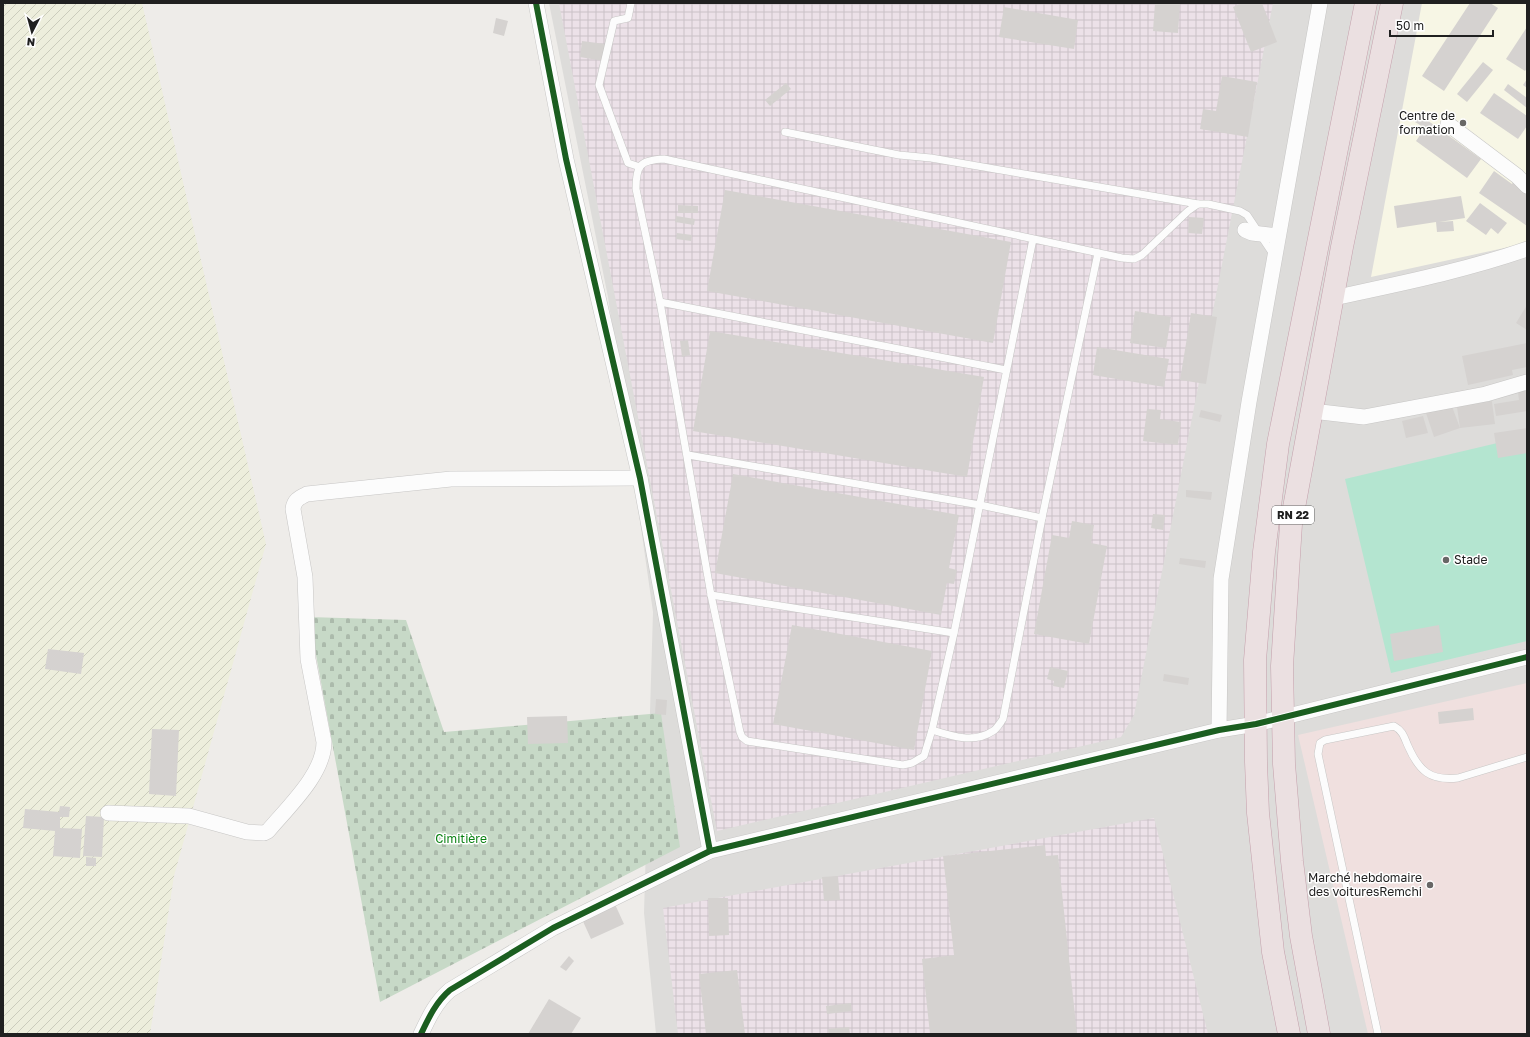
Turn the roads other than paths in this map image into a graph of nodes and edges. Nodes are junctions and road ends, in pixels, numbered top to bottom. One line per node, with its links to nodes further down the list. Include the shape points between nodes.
1 (536, 3): 24 (street, via 566,159)
2 (631, 3): 8 (lane, via 628,18 614,21 599,85 628,163)
3 (1320, 3): 13 (street)
4 (1366, 3): 31 (highway, RN 22, via 1278,444 1264,552 1255,660)
5 (1392, 3): 18 (highway, RN 22)
6 (1448, 124): 9 (street)
7 (785, 132): 10 (lane, via 899,155 931,158)
8 (640, 167): 14 (lane, via 648,160 664,159); 19 (lane, via 636,177 636,189)
9 (1527, 186)
10 (1198, 204): 12 (lane, via 1240,211 1247,215); 16 (lane, via 1142,256 1134,259)
11 (1245, 230): 12 (street)
12 (1261, 234): 13 (street); 17 (lane)
13 (1278, 236): 17 (street)
14 (1032, 239): 16 (lane); 20 (lane)
15 (1527, 249): 18 (street, via 1434,276)
16 (1098, 253): 26 (lane)
17 (1275, 257): 33 (street, via 1221,579)
18 (1332, 298): 22 (highway, RN 22)
19 (660, 302): 20 (lane); 23 (lane)
20 (1006, 370): 25 (lane)
21 (1527, 382): 22 (street, via 1486,394 1364,417)
22 (1312, 411): 30 (highway, RN 22, via 1291,524 1282,666)
23 (688, 455): 25 (lane); 27 (lane)
24 (640, 478): 35 (street, via 451,479 307,494 297,499 293,510 305,577 308,659 324,742 321,762 302,790 264,833 247,832 189,816); 36 (street)
25 (980, 505): 26 (lane); 28 (lane)
26 (1042, 518): 32 (lane, via 1003,719 994,731 979,737 960,738)
27 (711, 595): 28 (lane); 32 (lane, via 740,732 747,741 903,765 924,756)
28 (954, 633): 32 (lane)
29 (1527, 657): 30 (street)
30 (1283, 717): 31 (street); 39 (highway, RN 22, via 1292,861 1301,936)
31 (1256, 724): 33 (street); 38 (highway, RN 22, via 1258,821 1273,952)
32 (932, 730)
33 (1219, 730): 36 (street)
34 (1527, 757): 40 (lane, via 1458,778 1446,779 1428,775 1416,762 1403,734 1394,726 1325,740 1318,746)
35 (108, 813)
36 (710, 851): 37 (street, via 553,928 450,990 434,1007)
37 (421, 1034)
38 (1289, 1034)
39 (1319, 1034)
40 (1378, 1034)

